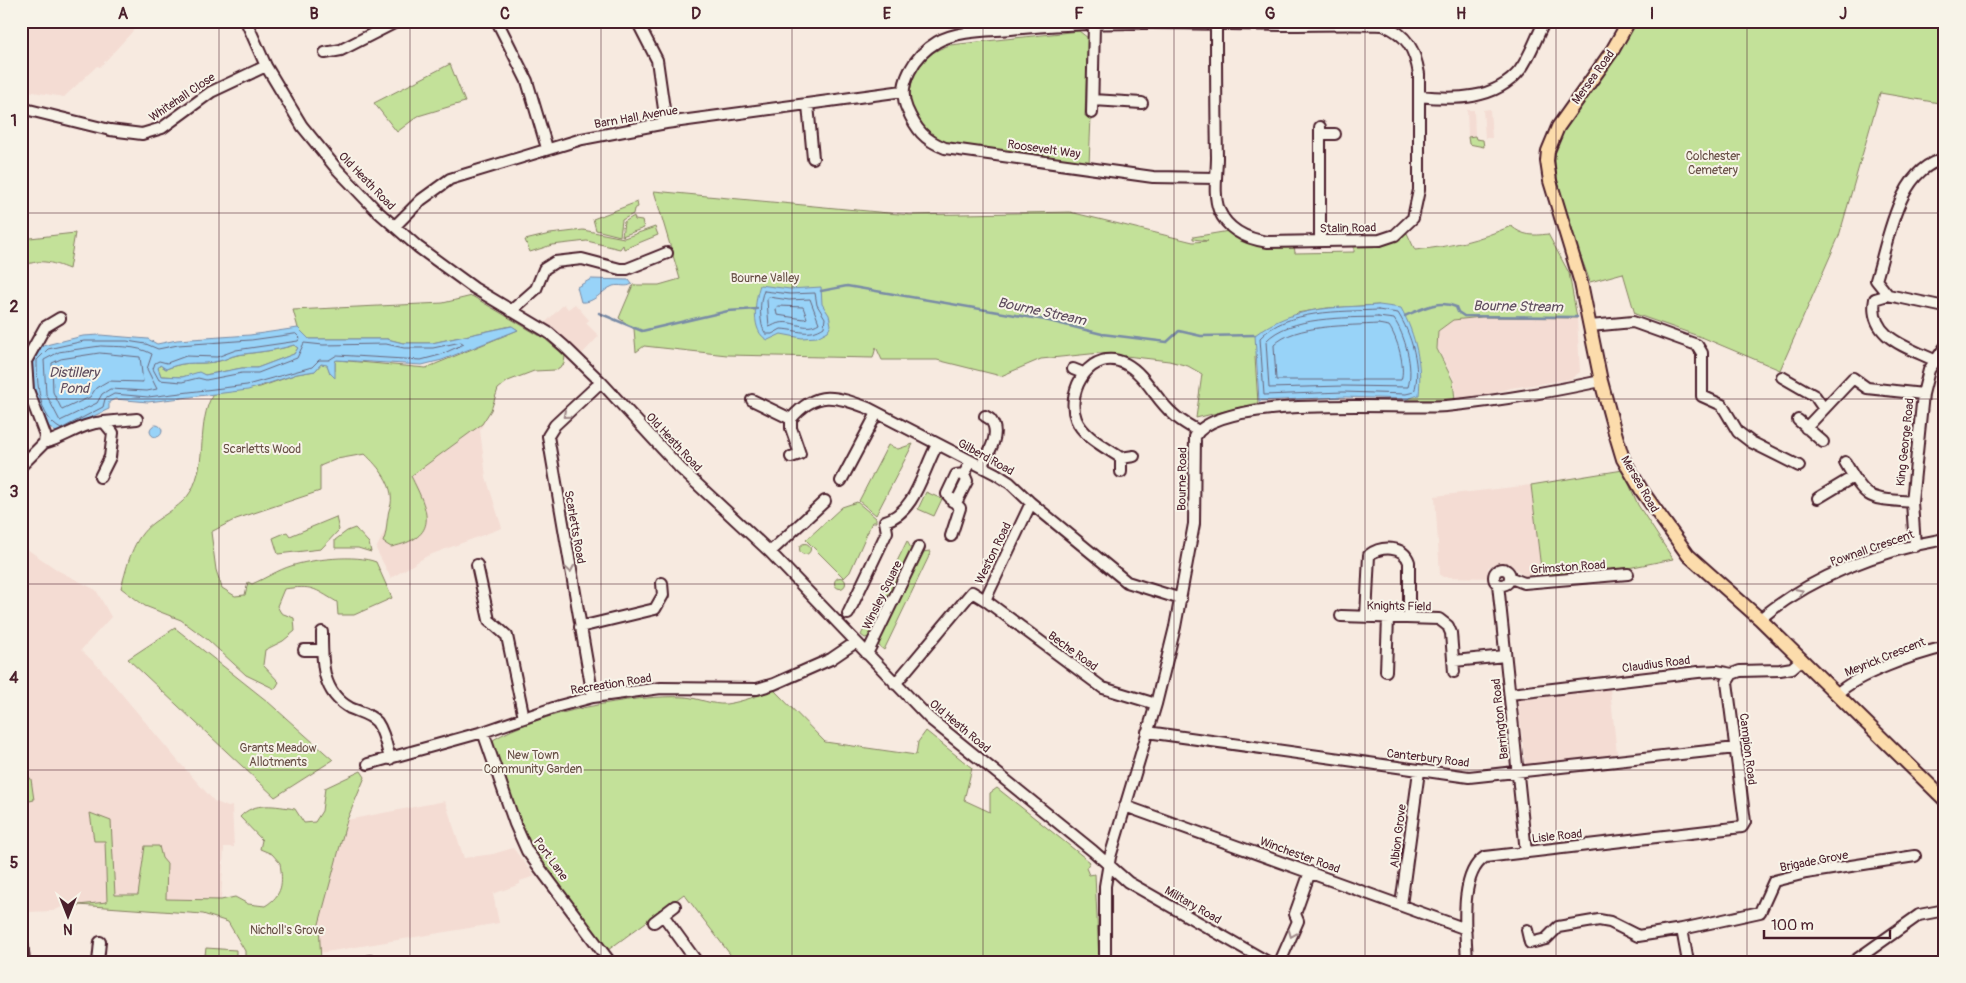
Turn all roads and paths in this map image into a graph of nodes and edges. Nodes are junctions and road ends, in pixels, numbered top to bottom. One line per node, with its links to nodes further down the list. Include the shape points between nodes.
1 (246, 21): 11 (street, Old Heath Road)
2 (398, 21): 10 (street, via 341,50)
3 (497, 21): 21 (street, via 527,81)
4 (637, 21): 19 (street, via 657,60)
5 (1545, 21): 13 (street, via 1527,58 1505,84 1476,96)
6 (1629, 21): 32 (main road, Mersea Road, via 1612,51 1558,127 1548,151 1550,181 1581,283)
7 (1216, 22): 8 (street, Stalin Road); 9 (street); 24 (street, Stalin Road)
8 (1319, 23): 13 (street, Stalin Road, via 1383,25 1395,30 1411,46 1416,58)
9 (1094, 25): 12 (street, via 978,32 938,42 918,59); 14 (street)
10 (325, 53)
11 (266, 66): 17 (street, Whitehall Close, via 211,92 162,128 142,134 110,130); 25 (street, Old Heath Road, via 302,126 336,168)
12 (903, 91): 16 (street, Barn Hall Avenue); 24 (street, Roosevelt Way, via 916,128 931,143 945,148 1153,177)
13 (1419, 96): 26 (street, Stalin Road, via 1418,190 1413,218 1396,235 1380,240)
14 (1093, 100): 15 (street); 18 (street)
15 (1142, 103)
16 (808, 105): 19 (street, Barn Hall Avenue); 22 (street)
17 (21, 108)
18 (1092, 113)
19 (666, 124): 21 (street, Barn Hall Avenue)
20 (1335, 134): 26 (street, via 1320,131)
21 (547, 148): 25 (street, Barn Hall Avenue, via 450,179 421,200)
22 (813, 158)
23 (1945, 159): 28 (street, via 1928,165 1913,176 1902,197 1876,280)
24 (1216, 178): 26 (street, Stalin Road, via 1219,209 1232,230 1256,240)
25 (395, 226): 30 (street, Old Heath Road, via 442,264)
26 (1320, 241)
27 (668, 253): 30 (street, via 627,269 582,259 555,262 544,269 536,289)
28 (1888, 295): 29 (street); 34 (street, via 1876,299 1873,311 1879,326 1896,343)
29 (1945, 307)
30 (511, 311): 37 (street, Old Heath Road, via 549,333)
31 (60, 318): 50 (street, via 45,327 26,361 28,390 42,424)
32 (1590, 326): 36 (main road, Mersea Road); 59 (street, via 1632,322 1697,345 1702,353 1702,396 1722,405 1738,432 1751,442)
33 (1945, 346): 34 (street, King George Road)
34 (1934, 360): 38 (street, King George Road)
35 (1782, 377): 40 (street, via 1815,396)
36 (1600, 381): 48 (street, Bourne Road, via 1527,396 1448,406 1326,405 1267,410 1216,420); 84 (main road, Mersea Road, via 1623,459 1642,491 1688,555)
37 (602, 382): 72 (street, Old Heath Road, via 680,468); 85 (street, Scarletts Road, one-way to 85, via 555,425 548,436)
38 (1923, 394): 40 (street, via 1868,388 1854,378); 66 (street, King George Road)
39 (752, 400): 44 (street)
40 (1824, 409): 47 (street)
41 (877, 413): 44 (street, Gilberd Road, via 849,401 821,398 808,402); 51 (street, Gilberd Road); 63 (street)
42 (985, 416): 58 (street, via 995,429 993,444)
43 (137, 419): 46 (street)
44 (791, 419): 53 (street, via 800,454)
45 (1798, 420): 47 (street)
46 (104, 422): 50 (street, via 91,422 59,440); 61 (street, via 113,433 110,457)
47 (1806, 428): 49 (street)
48 (1198, 431): 54 (street, via 1173,414 1126,364 1101,362 1078,371 1072,404 1076,420); 77 (street, Bourne Road, via 1195,437 1194,524)
49 (1823, 442)
50 (44, 443): 57 (street)
51 (937, 445): 55 (street, Gilberd Road); 79 (street, Winsley Square, via 908,504 901,513 884,521 888,532)
52 (1134, 456): 54 (street)
53 (791, 457)
54 (1122, 458): 60 (street)
55 (971, 462): 58 (street, Gilberd Road); 68 (street, via 964,474 956,475 947,494 960,508)
56 (1845, 462): 62 (street)
57 (21, 466)
58 (981, 466): 67 (street, Gilberd Road, via 1010,483)
59 (1799, 466)
60 (1121, 472)
61 (100, 477)
62 (1853, 477): 64 (street); 66 (street, via 1860,489 1873,499)
63 (841, 481)
64 (1818, 498)
65 (825, 501): 72 (street)
66 (1912, 502): 70 (street, King George Road)
67 (1031, 503): 77 (street, Gilberd Road, via 1127,582); 78 (street, Weston Road)
68 (951, 536)
69 (1945, 539): 70 (street, Pownall Crescent)
70 (1915, 546): 84 (street, Pownall Crescent, one-way to 70, via 1774,606 1826,577)
71 (919, 547): 91 (street, Winsley Square)
72 (770, 552): 87 (street, Old Heath Road)
73 (477, 565): 103 (street, via 489,620 507,636)
74 (1628, 574): 75 (street, Grimston Road, via 1524,583)
75 (1510, 578): 92 (street, Barrington Road, via 1505,569 1498,570 1494,577 1498,584)
76 (662, 583): 85 (street, via 663,594 655,609)
77 (1181, 599): 102 (street, Bourne Road)
78 (985, 600): 98 (street, Weston Road, via 972,592); 102 (street, Beche Road, via 1103,688)
79 (848, 614)
80 (1341, 616): 81 (street, Knights Field)
81 (1366, 618): 82 (street, Knights Field); 83 (street, via 1369,555 1375,550 1399,549 1409,562)
82 (1388, 618): 83 (street, Knights Field); 95 (street)
83 (1409, 618): 94 (street, Knights Field, via 1439,619 1448,626)
84 (1760, 619): 93 (main road, Mersea Road)
85 (580, 627): 101 (street, Scarletts Road)
86 (322, 632): 90 (street)
87 (856, 642): 91 (street, Old Heath Road); 101 (street, Recreation Road, via 830,659 757,689 661,688)
88 (1945, 647): 100 (street, Meyrick Crescent, via 1872,674 1844,687)
89 (304, 650): 90 (street)
90 (322, 650): 107 (street, via 327,684 344,704 377,722)
91 (867, 654): 98 (street, Old Heath Road)
92 (1505, 656): 94 (street); 99 (street, Barrington Road)
93 (1800, 660): 97 (street, Claudius Road, via 1787,670); 100 (main road, Mersea Road)
94 (1454, 661): 96 (street, Knights Field)
95 (1386, 671)
96 (1454, 672)
97 (1732, 674): 99 (street, Claudius Road, via 1698,672); 106 (street, Campion Road, via 1727,682)
98 (894, 684): 116 (street, Old Heath Road, via 929,718)
99 (1510, 694): 110 (street, Barrington Road)
100 (1837, 694): 111 (main road, Mersea Road)
101 (593, 697): 103 (street, Recreation Road)
102 (1156, 704): 105 (street, Bourne Road)
103 (524, 718): 104 (street, Recreation Road)
104 (483, 732): 107 (street, Recreation Road); 131 (street, Port Lane, via 527,851)
105 (1147, 732): 109 (street, Canterbury Road); 112 (street, Bourne Road)
106 (1736, 748): 110 (street, Canterbury Road); 113 (street, Campion Road, via 1745,822)
107 (390, 759): 108 (street, Recreation Road)
108 (368, 764)
109 (1419, 771): 110 (street, Canterbury Road, via 1469,777); 118 (street, Albion Grove)
110 (1518, 772): 114 (street, Barrington Road)
111 (1945, 800)
112 (1126, 806): 116 (street, Bourne Road); 117 (street, Winchester Road)
113 (1742, 827): 114 (street, Lisle Road)
114 (1526, 852): 123 (street, Lisle Road, via 1486,856 1479,861 1468,886)
115 (1915, 856): 125 (street, Brigade Grove, via 1774,881 1760,912)
116 (1108, 867): 128 (street, Military Road); 133 (street, Bourne Road)
117 (1310, 872): 118 (street, Winchester Road); 135 (street, one-way to 135, via 1296,914 1298,921)
118 (1401, 905): 123 (street, Winchester Road)
119 (675, 906): 121 (street)
120 (1945, 910): 138 (street, via 1919,915)
121 (663, 915): 122 (street); 132 (street)
122 (654, 922)
123 (1466, 929): 136 (street, Lisle Road)
124 (1527, 930): 125 (street, via 1530,943 1546,939 1558,926 1599,920 1638,936)
125 (1682, 930): 137 (street)
126 (21, 941): 129 (main road)
127 (100, 942): 130 (street)
128 (1251, 958): 134 (street, Military Road)
129 (23, 962)
130 (98, 962)
131 (610, 962)
132 (698, 962)
133 (1105, 962)
134 (1268, 962)
135 (1280, 962)
136 (1467, 962)
137 (1688, 962)
138 (1853, 962)

